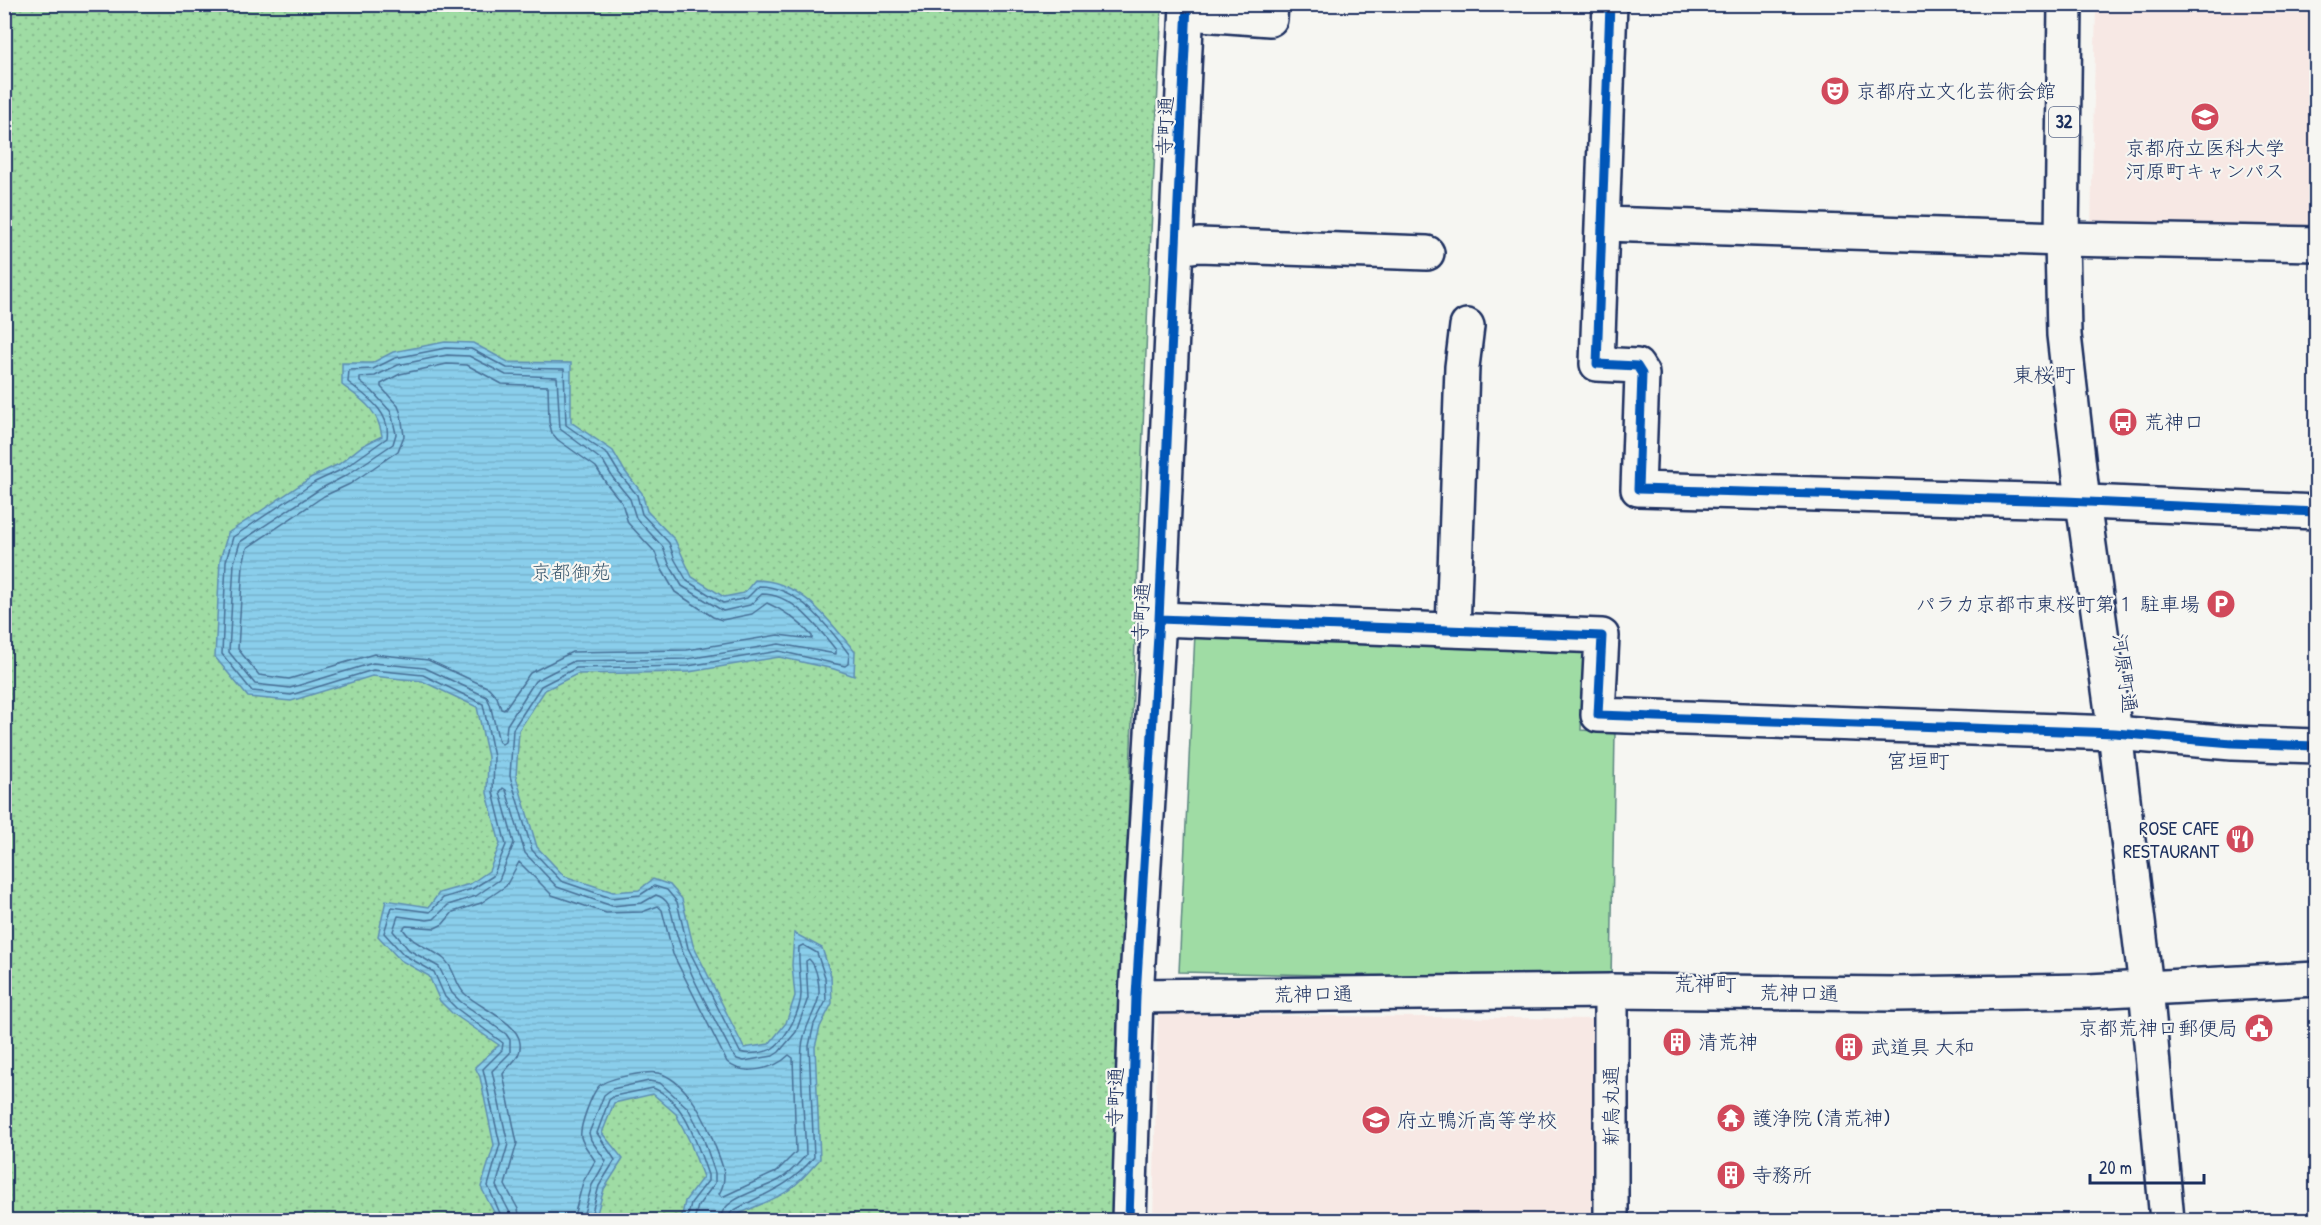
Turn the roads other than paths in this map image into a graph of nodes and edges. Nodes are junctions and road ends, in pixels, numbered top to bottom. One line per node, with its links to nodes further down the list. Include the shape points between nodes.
1 (1271, 4): 4 (street, via 1270,19)
2 (1610, 4): 5 (street)
3 (2065, 4): 6 (street, 河原町通 / 32)
4 (1187, 9): 8 (street, 寺町通)
5 (1604, 224): 6 (street); 11 (street, via 1598,364 1637,366 1642,374 1638,489)
6 (2062, 239): 7 (street); 11 (street, 河原町通 / 32, via 2064,335)
7 (2316, 244)
8 (1178, 248): 9 (street, via 1199,245); 13 (street, 寺町通)
9 (1427, 253)
10 (1467, 326): 14 (street, via 1462,367)
11 (2083, 502): 12 (street); 15 (street, 河原町通 / 32)
12 (2316, 512)
13 (1159, 619): 14 (street); 20 (street, 寺町通)
14 (1453, 630): 15 (street, via 1602,636 1598,715)
15 (2115, 733): 16 (street); 18 (street, 河原町通 / 32)
16 (2316, 746)
17 (2316, 979): 18 (street, 荒神口通)
18 (2146, 987): 19 (street, 荒神口通, via 1895,994); 23 (street, 河原町通 / 32)
19 (1611, 991): 20 (street, 荒神口通); 22 (street, 新烏丸通)
20 (1136, 996): 21 (street, 寺町通)
21 (1129, 1221)
22 (1611, 1221)
23 (2167, 1221)

